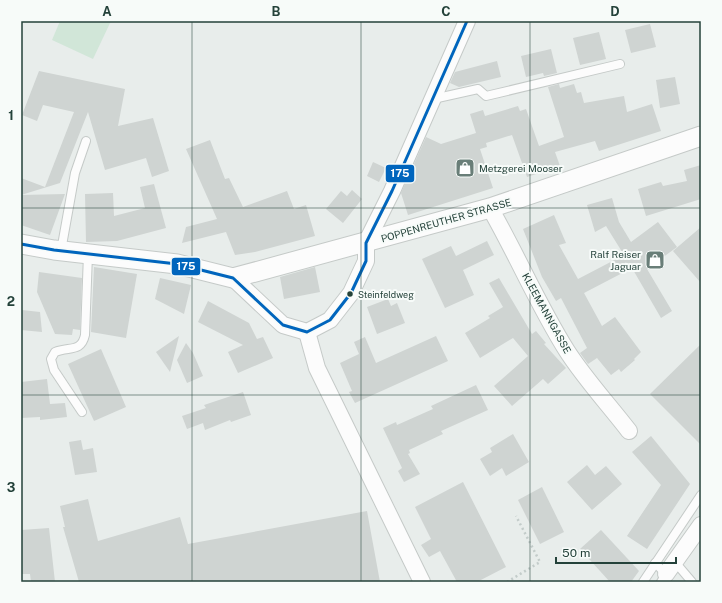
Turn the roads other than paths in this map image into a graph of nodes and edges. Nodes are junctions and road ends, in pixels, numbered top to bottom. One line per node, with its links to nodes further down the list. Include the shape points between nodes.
1 (467, 21): 3 (street)
2 (620, 64): 3 (lane, via 486,96 478,89)
3 (432, 100): 7 (street)
4 (701, 136): 6 (street, POPPENREUTHER STRASSE)
5 (86, 141): 9 (lane, via 75,173)
6 (490, 208): 7 (street, POPPENREUTHER STRASSE); 14 (street, KLEEMANNGASSE, via 537,299 568,352)
7 (366, 243): 11 (street, POPPENREUTHER STRASSE); 12 (street, via 366,262 351,293 330,320)
8 (21, 244): 9 (street, POPPENREUTHER STRASSE)
9 (61, 251): 10 (street, POPPENREUTHER STRASSE)
10 (88, 254): 11 (street, POPPENREUTHER STRASSE, via 177,264); 13 (lane, via 83,343 77,348 63,348 54,352 51,359 54,370)
11 (233, 278): 12 (street, via 283,325)
12 (307, 332): 18 (street, via 317,368)
13 (82, 412)
14 (629, 431)
15 (701, 495): 17 (lane)
16 (701, 525): 17 (street)
17 (664, 570): 19 (lane); 20 (lane)
18 (422, 582)
19 (643, 582)
20 (692, 582)

